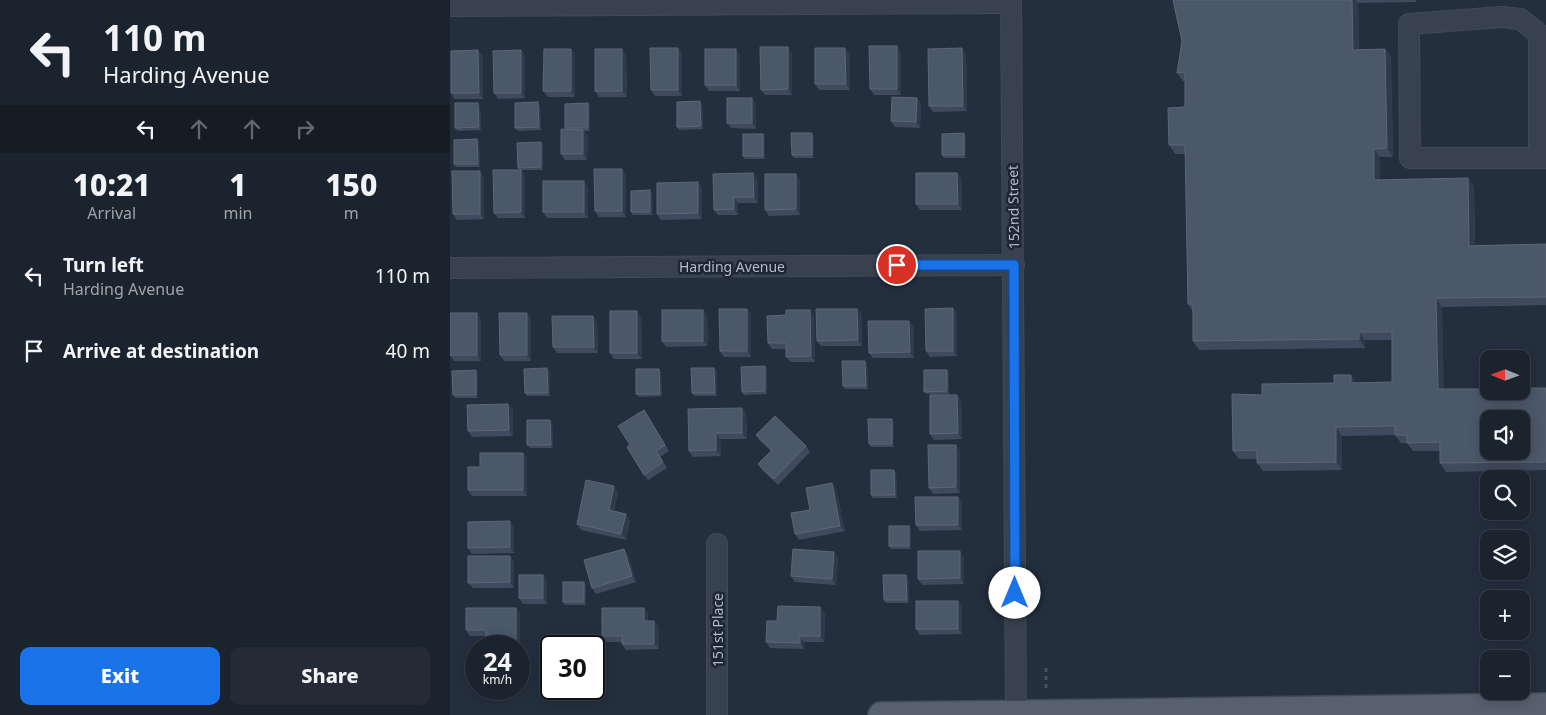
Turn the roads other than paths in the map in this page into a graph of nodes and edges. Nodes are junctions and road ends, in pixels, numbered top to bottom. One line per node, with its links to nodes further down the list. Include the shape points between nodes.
1 (1011, 2): 2 (street); 4 (street, 152nd Street)
2 (450, 6)
3 (1543, 157): 3 (street, via 1539,34 1520,19 1502,16 1409,24 1410,158)
4 (1014, 265): 5 (street, Harding Avenue); 8 (street, 152nd Street)
5 (450, 268)
6 (717, 544): 9 (street, 151st Place)
7 (1546, 706): 8 (main road)
8 (1016, 713): 10 (main road)
9 (717, 715)
10 (881, 715)

